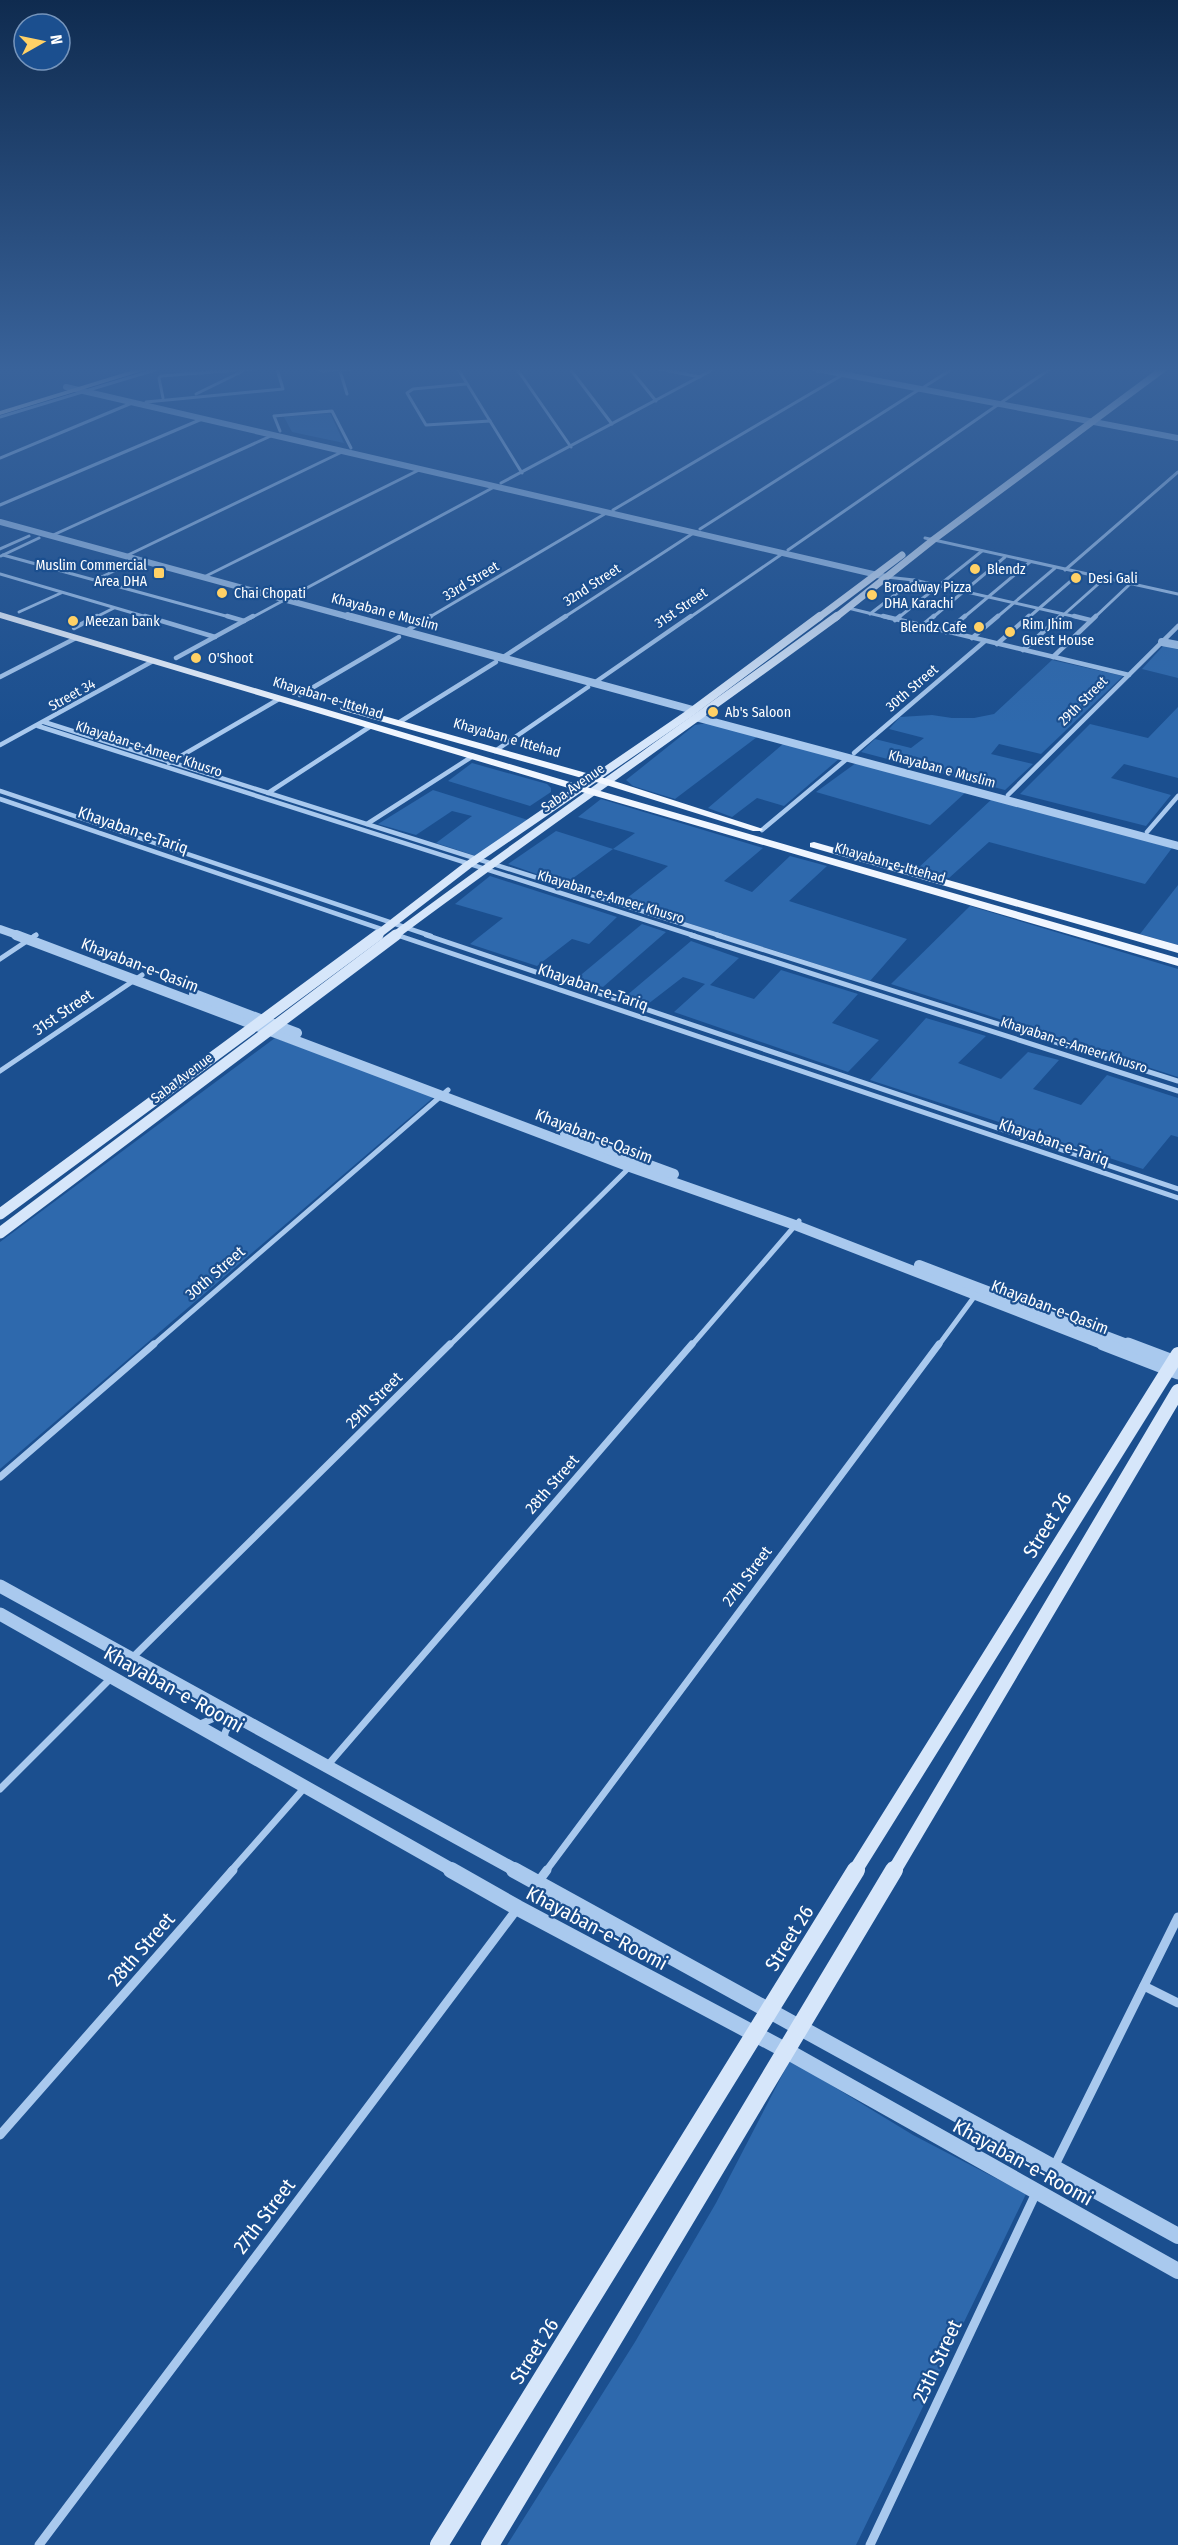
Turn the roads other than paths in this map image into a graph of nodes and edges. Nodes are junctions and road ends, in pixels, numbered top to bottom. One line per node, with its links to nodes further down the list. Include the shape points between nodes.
1 (40, 488): 12 (street)
2 (157, 488): 18 (street)
3 (267, 488): 26 (street)
4 (384, 488): 38 (street)
5 (491, 488): 48 (street)
6 (514, 488): 13 (street)
7 (650, 488): 13 (street, 33rd Street)
8 (764, 488): 16 (street, 32nd Street)
9 (878, 488): 24 (street, 31st Street)
10 (998, 488): 20 (main road, Saba Avenue)
11 (1160, 488): 32 (street)
12 (0, 505)
13 (610, 511): 16 (street); 65 (street, 33rd Street)
14 (0, 522): 18 (street, Khayaban e Muslim)
15 (0, 528): 17 (street, Khayaban e Muslim)
16 (697, 530): 24 (street); 81 (street, 32nd Street)
17 (29, 536): 19 (street, Khayaban e Muslim); 22 (street)
18 (51, 536): 21 (street, Khayaban e Muslim)
19 (39, 538): 21 (street, Khayaban e Muslim); 25 (street)
20 (929, 539): 23 (street); 34 (main road, Saba Avenue); 37 (main road, Saba Avenue)
21 (79, 546): 26 (street, Khayaban e Muslim); 29 (street, Khayaban e Muslim)
22 (0, 549)
23 (982, 551): 27 (street); 43 (street)
24 (785, 552): 34 (street); 85 (street, 31st Street)
25 (1, 556): 40 (street)
26 (126, 556): 31 (street, Khayaban e Muslim)
27 (1005, 557): 28 (street); 45 (street)
28 (1030, 562): 30 (street); 47 (street)
29 (131, 563): 33 (street, Khayaban e Muslim); 40 (street)
30 (1055, 568): 32 (street); 49 (street)
31 (172, 569): 33 (street); 38 (street, Khayaban e Muslim)
32 (1065, 570): 35 (street)
33 (165, 573): 48 (street, Khayaban e Muslim)
34 (877, 573): 37 (street); 88 (main road, Saba Avenue)
35 (1080, 573): 39 (street); 53 (street)
36 (0, 574): 44 (street)
37 (892, 576): 41 (street); 52 (main road, Saba Avenue)
38 (204, 578): 48 (street, Khayaban e Muslim)
39 (1105, 579): 42 (street); 56 (street)
40 (95, 580): 61 (street)
41 (914, 580): 43 (street); 55 (street)
42 (1130, 584): 46 (street); 60 (street)
43 (938, 586): 45 (street); 59 (street)
44 (62, 592): 51 (street); 54 (street)
45 (963, 592): 47 (street); 63 (street)
46 (1178, 594)
47 (987, 598): 49 (street); 66 (street)
48 (282, 601): 57 (street, Khayaban e Muslim); 61 (street); 62 (street, Khayaban e Muslim)
49 (1014, 603): 53 (street); 70 (street)
50 (0, 606): 54 (main road, Khayaban-e-Ittehad)
51 (115, 608): 67 (street); 69 (street)
52 (848, 608): 55 (street); 89 (main road, Saba Avenue)
53 (1039, 609): 56 (street); 74 (street)
54 (19, 612): 67 (main road, Khayaban-e-Ittehad)
55 (870, 614): 59 (street)
56 (1063, 614): 60 (street); 78 (street)
57 (351, 616): 62 (street); 65 (street, Khayaban e Muslim)
58 (2, 617): 67 (main road, Khayaban-e-Ittehad)
59 (895, 620): 63 (street)
60 (1090, 620): 79 (street)
61 (244, 621): 69 (street)
62 (342, 621): 68 (street, Khayaban e Muslim)
63 (922, 626): 66 (street)
64 (1178, 626): 71 (street, 29th Street)
65 (406, 631): 75 (street, Khayaban e Muslim)
66 (946, 632): 70 (street)
67 (75, 633): 80 (main road, Khayaban-e-Ittehad); 82 (main road, Khayaban-e-Ittehad); 84 (street)
68 (399, 637): 77 (street, Khayaban e Muslim); 86 (street)
69 (215, 638): 80 (street)
70 (972, 638): 73 (street)
71 (1165, 639): 72 (street); 76 (street); 83 (street, 29th Street)
72 (1178, 639)
73 (985, 641): 74 (street); 97 (street, 30th Street)
74 (997, 644): 78 (street)
75 (454, 645): 77 (street); 81 (street, Khayaban e Muslim)
76 (1178, 645)
77 (446, 649): 81 (street, Khayaban e Muslim)
78 (1023, 650): 79 (street)
79 (1053, 657): 83 (street)
80 (176, 658): 86 (main road, Khayaban-e-Ittehad)
81 (499, 660): 85 (street, Khayaban e Muslim); 91 (street, 32nd Street)
82 (153, 661): 87 (main road, Khayaban-e-Ittehad); 90 (street, Street 34)
83 (1129, 675): 109 (street, 29th Street)
84 (0, 677)
85 (591, 685): 88 (street, Khayaban e Muslim); 95 (street, 31st Street)
86 (300, 695): 91 (main road, Khayaban-e-Ittehad)
87 (279, 699): 93 (main road, Khayaban-e-Ittehad); 98 (street)
88 (690, 712): 101 (main road, Saba Avenue)
89 (702, 716): 97 (street, Khayaban e Muslim); 104 (main road, Saba Avenue)
90 (45, 722): 92 (street, Street 34); 98 (street, Khayaban-e-Ameer Khusro)
91 (398, 723): 95 (main road, Khayaban e Ittehad)
92 (38, 726): 94 (street, Street 34); 99 (street, Khayaban-e-Ameer Khusro)
93 (371, 726): 96 (main road, Khayaban-e-Ittehad); 108 (street)
94 (0, 745)
95 (495, 751): 101 (main road, Khayaban e Ittehad)
96 (474, 756): 105 (main road, Khayaban-e-Ittehad); 113 (street)
97 (851, 756): 102 (street, Khayaban e Muslim); 114 (street, 30th Street)
98 (171, 762): 99 (street); 100 (street, Khayaban-e-Ameer Khusro)
99 (164, 766): 103 (street, Khayaban-e-Ameer Khusro)
100 (211, 775): 103 (street); 108 (street, Khayaban-e-Ameer Khusro)
101 (592, 778): 104 (main road, Khayaban e Ittehad); 105 (main road, Saba Avenue)
102 (937, 778): 109 (street, Khayaban e Muslim); 112 (street, Khayaban e Muslim)
103 (204, 780): 118 (street, Khayaban-e-Ameer Khusro)
104 (607, 782): 107 (main road, Saba Avenue); 114 (main road, Khayaban-e-Ittehad)
105 (579, 788): 107 (main road); 118 (main road, Saba Avenue)
106 (0, 791): 121 (street, Khayaban-e-Tariq)
107 (594, 792): 119 (main road, Saba Avenue); 127 (main road, Khayaban-e-Ittehad)
108 (268, 793): 113 (street, Khayaban-e-Ameer Khusro)
109 (1008, 795): 112 (street, Khayaban e Muslim)
110 (1178, 796): 115 (street)
111 (0, 799): 121 (street, Khayaban-e-Tariq)
112 (1088, 819): 115 (street, Khayaban e Muslim); 117 (street, Khayaban e Muslim)
113 (367, 824): 118 (street, Khayaban-e-Ameer Khusro)
114 (762, 830): 125 (main road, Khayaban-e-Ittehad)
115 (1147, 832): 116 (street, Khayaban e Muslim)
116 (1178, 840)
117 (1178, 846)
118 (473, 862): 119 (street, Khayaban-e-Ameer Khusro); 119 (street, Khayaban-e-Ameer Khusro); 121 (main road, Saba Avenue)
119 (488, 867): 123 (main road, Saba Avenue); 128 (street, Khayaban-e-Ameer Khusro); 129 (street, Khayaban-e-Ameer Khusro)
120 (0, 922): 124 (street, Khayaban-e-Qasim)
121 (388, 927): 123 (street, Khayaban-e-Tariq); 123 (street, Khayaban-e-Tariq); 133 (main road, Saba Avenue)
122 (0, 929): 124 (street, Khayaban-e-Qasim)
123 (401, 932): 134 (main road, Saba Avenue); 135 (street, Khayaban-e-Tariq); 137 (street, Khayaban-e-Tariq)
124 (33, 938): 126 (street); 131 (street, Khayaban-e-Qasim)
125 (1178, 949)
126 (0, 958)
127 (1178, 962)
128 (811, 966): 129 (street, via 814,970); 130 (street, Khayaban-e-Ameer Khusro)
129 (807, 971): 132 (street, Khayaban-e-Ameer Khusro)
130 (834, 973): 132 (street, via 827,974); 140 (street, Khayaban-e-Ameer Khusro)
131 (139, 977): 133 (street, Khayaban-e-Qasim); 136 (street, 31st Street)
132 (827, 978): 141 (street, Khayaban-e-Ameer Khusro)
133 (258, 1023): 134 (street, Khayaban-e-Qasim); 146 (main road, Saba Avenue)
134 (274, 1028): 142 (street, Khayaban-e-Qasim); 148 (main road, Saba Avenue)
135 (809, 1063): 137 (street, via 812,1070); 138 (street, Khayaban-e-Tariq)
136 (0, 1071)
137 (801, 1071): 139 (street, Khayaban-e-Tariq)
138 (833, 1071): 139 (street, via 822,1073); 144 (street, Khayaban-e-Tariq)
139 (824, 1079): 145 (street, Khayaban-e-Tariq)
140 (1178, 1082)
141 (1178, 1091)
142 (445, 1092): 143 (street, Khayaban-e-Qasim); 152 (street, 30th Street)
143 (633, 1164): 147 (street, Khayaban-e-Qasim); 155 (street, 29th Street)
144 (1178, 1189)
145 (1178, 1198)
146 (0, 1214)
147 (797, 1223): 149 (street, Khayaban-e-Qasim); 161 (street, 28th Street)
148 (0, 1233)
149 (978, 1291): 150 (street, Khayaban-e-Qasim); 164 (street, 27th Street)
150 (1175, 1364): 169 (main road, Street 26)
151 (1178, 1391): 170 (main road)
152 (0, 1477)
153 (0, 1586): 155 (street, Khayaban-e-Roomi)
154 (0, 1614): 156 (street, Khayaban-e-Roomi)
155 (132, 1659): 157 (street, Khayaban-e-Roomi)
156 (112, 1677): 159 (street, Khayaban-e-Roomi); 163 (street)
157 (213, 1703): 158 (street, Khayaban-e-Roomi); 159 (street, via 214,1715)
158 (245, 1721): 160 (street, via 228,1726 224,1733); 161 (street, Khayaban-e-Roomi)
159 (197, 1725): 160 (street, Khayaban-e-Roomi)
160 (226, 1741): 162 (street, Khayaban-e-Roomi)
161 (327, 1766): 164 (street, Khayaban-e-Roomi)
162 (306, 1786): 165 (street, Khayaban-e-Roomi); 173 (street, 28th Street)
163 (0, 1789)
164 (538, 1882): 169 (street, Khayaban-e-Roomi)
165 (518, 1908): 171 (street, Khayaban-e-Roomi); 178 (street, 27th Street)
166 (1178, 1917): 167 (street)
167 (1144, 1986): 168 (street); 174 (street)
168 (1178, 2003)
169 (768, 2011): 170 (street, Khayaban-e-Roomi); 171 (main road, Street 26)
170 (800, 2029): 172 (main road); 174 (street, Khayaban-e-Roomi)
171 (754, 2035): 172 (street, Khayaban-e-Roomi); 179 (main road, Street 26)
172 (784, 2050): 175 (street, Khayaban-e-Roomi); 180 (main road)
173 (0, 2135)
174 (1053, 2168): 176 (street, Khayaban-e-Roomi)
175 (1036, 2192): 177 (street, Khayaban-e-Roomi); 181 (street, 25th Street)
176 (1178, 2236)
177 (1178, 2271)
178 (39, 2545)
179 (439, 2545)
180 (490, 2545)
181 (870, 2545)

